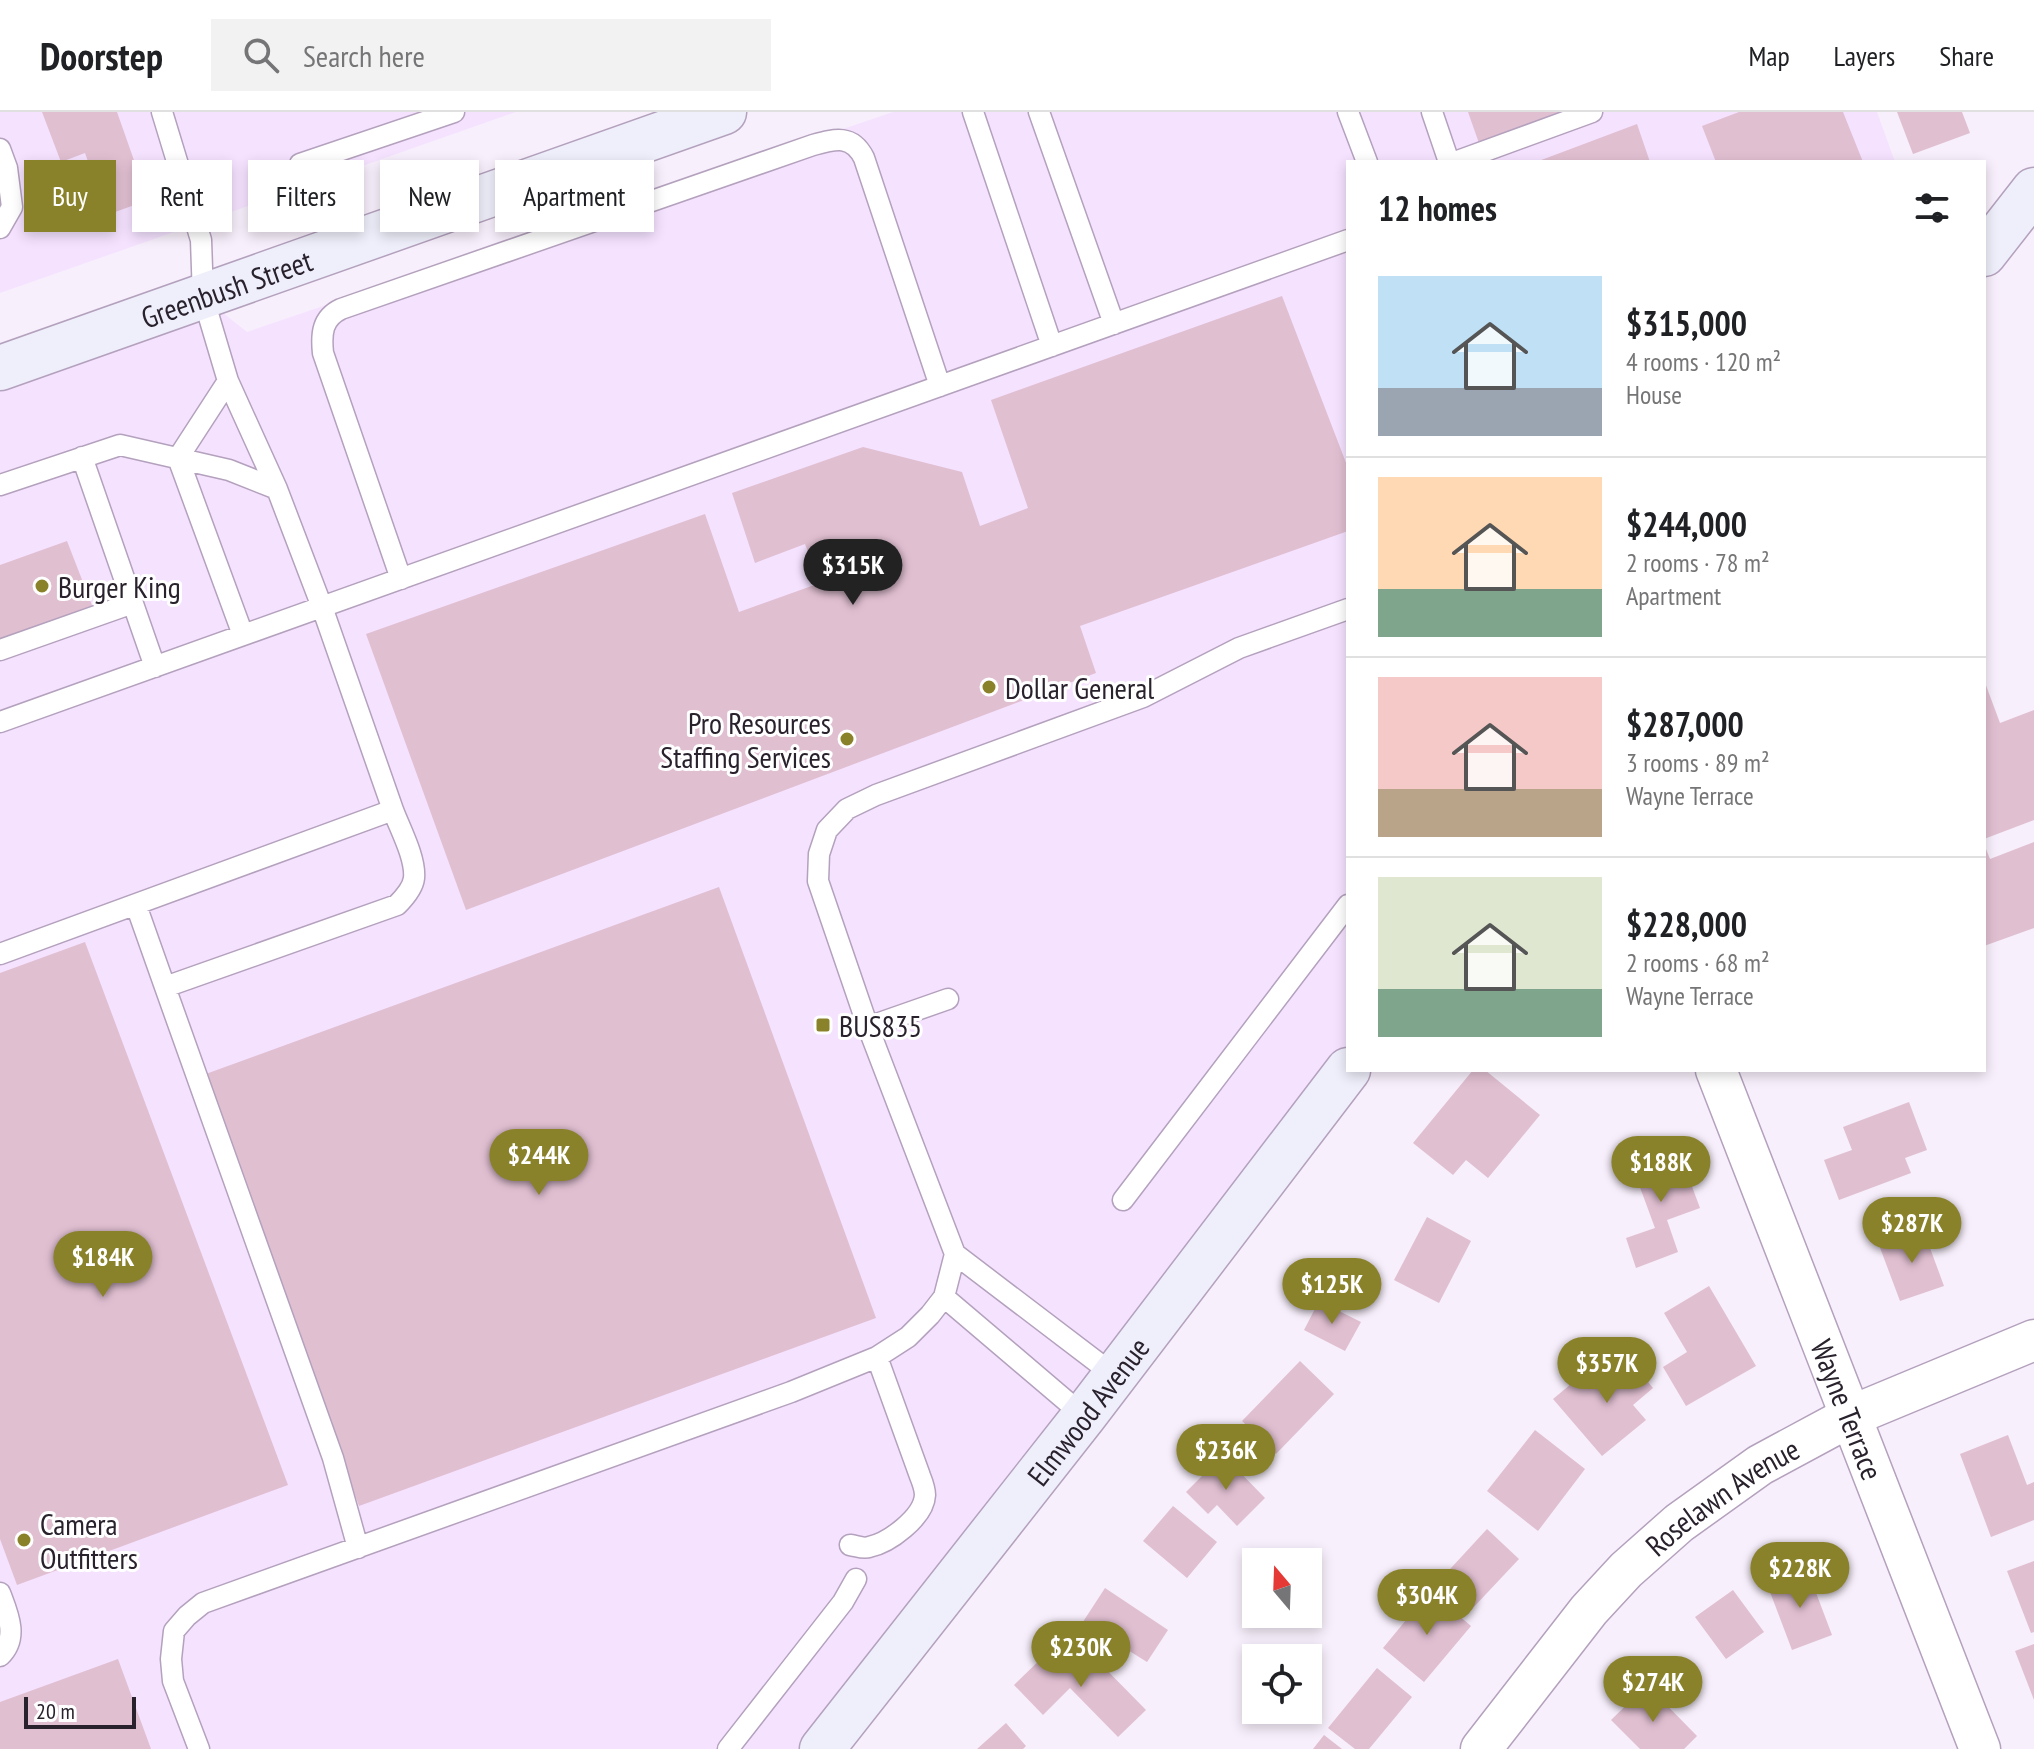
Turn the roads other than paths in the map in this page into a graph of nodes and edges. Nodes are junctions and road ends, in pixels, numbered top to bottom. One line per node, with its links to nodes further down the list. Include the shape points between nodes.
1 (162, 112): 18 (lane, via 201,240)
2 (454, 112): 10 (lane)
3 (724, 112): 18 (main road, Greenbush Street)
4 (973, 112): 20 (lane)
5 (1039, 112): 19 (lane)
6 (1348, 112): 11 (lane)
7 (1432, 112): 12 (lane)
8 (1592, 112): 13 (lane)
9 (0, 149): 15 (lane, via 12,207)
10 (312, 160)
11 (1366, 160)
12 (1451, 160)
13 (1458, 160)
14 (2034, 190): 17 (main road)
15 (0, 228)
16 (1346, 241): 19 (lane)
17 (1986, 251)
18 (203, 297): 21 (main road, Greenbush Street); 22 (lane)
19 (1114, 324): 20 (lane)
20 (1052, 346): 23 (lane)
21 (0, 368)
22 (228, 381): 25 (lane); 27 (lane)
23 (940, 386): 28 (lane); 28 (lane, via 864,158 848,141 833,140 759,164 341,309 325,324 323,353)
24 (82, 457): 25 (lane, via 120,445); 26 (lane); 29 (lane)
25 (178, 458): 27 (lane); 32 (lane)
26 (0, 485)
27 (277, 489): 30 (lane)
28 (401, 579): 30 (lane)
29 (133, 603): 33 (lane); 34 (lane)
30 (322, 607): 32 (lane); 36 (lane)
31 (1346, 610): 42 (lane, via 1239,648 1143,697 847,809 827,830 818,881)
32 (243, 635): 34 (lane)
33 (0, 650)
34 (155, 667): 35 (lane)
35 (0, 722)
36 (393, 810): 37 (lane); 40 (lane, via 411,855 414,879 397,905)
37 (136, 905): 39 (lane); 40 (lane)
38 (1346, 908): 45 (lane)
39 (0, 954)
40 (165, 987): 54 (lane, via 333,1458)
41 (948, 999): 42 (lane)
42 (868, 1027): 46 (lane)
43 (1346, 1072): 50 (main road, Elmwood Avenue)
44 (1717, 1072): 52 (street, Wayne Terrace)
45 (1123, 1200)
46 (955, 1254): 47 (lane); 50 (lane)
47 (944, 1297): 49 (lane, via 908,1337); 51 (lane)
48 (2034, 1340): 52 (street, Roselawn Avenue)
49 (877, 1357): 53 (lane, via 925,1495 918,1514 884,1542 866,1549); 54 (lane)
50 (1114, 1375): 51 (main road, Elmwood Avenue)
51 (1084, 1416): 60 (main road, Elmwood Avenue)
52 (1851, 1416): 61 (street, Roselawn Avenue, via 1760,1465 1679,1523 1626,1570); 62 (street, Wayne Terrace)
53 (850, 1545)
54 (358, 1548): 58 (lane, via 203,1603 174,1631 173,1681)
55 (856, 1579): 59 (lane)
56 (0, 1593): 57 (lane, via 12,1633)
57 (0, 1656)
58 (199, 1749)
59 (728, 1749)
60 (822, 1749)
61 (1481, 1749)
62 (1980, 1749)

